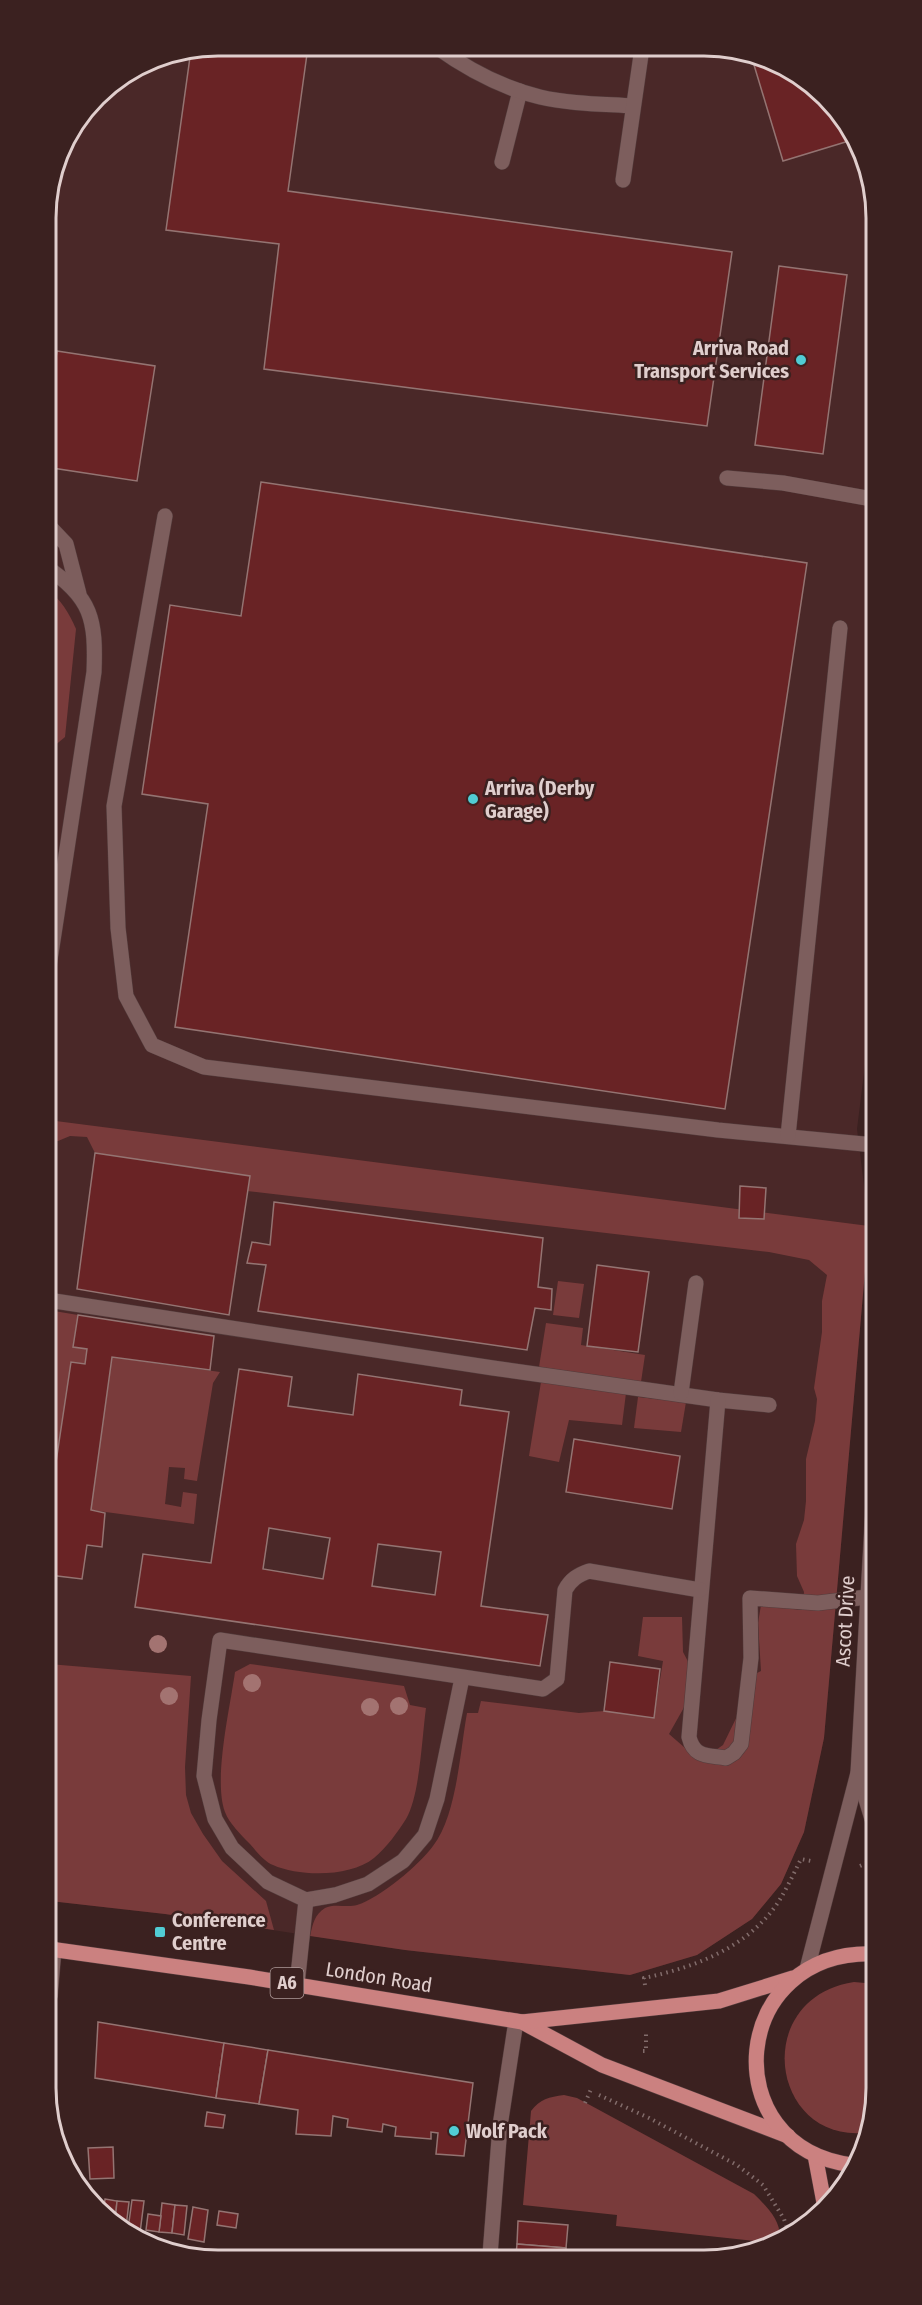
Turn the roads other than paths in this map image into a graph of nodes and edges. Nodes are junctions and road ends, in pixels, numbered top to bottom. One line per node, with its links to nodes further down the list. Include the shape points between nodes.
1 (449, 55): 3 (street, via 478,74)
2 (641, 55): 4 (street)
3 (520, 91): 4 (street, via 571,102); 5 (street)
4 (633, 106): 6 (street)
5 (502, 162)
6 (623, 180)
7 (728, 478): 8 (street)
8 (866, 498)
9 (165, 516): 15 (street, via 114,806 118,928 126,996 152,1045 204,1067)
10 (56, 534): 12 (street, via 66,544)
11 (56, 573): 12 (street)
12 (79, 594): 14 (street, via 90,613 95,637 94,672)
13 (840, 628): 15 (street)
14 (56, 921)
15 (788, 1136): 16 (street)
16 (866, 1143)
17 (696, 1283): 19 (street)
18 (56, 1301): 19 (street)
19 (681, 1393): 20 (street)
20 (718, 1400): 21 (street); 22 (street)
21 (769, 1405)
22 (700, 1590): 23 (street, via 688,1737 698,1753 726,1758 741,1744 751,1658 750,1598 818,1603); 25 (street, via 590,1571 579,1574 566,1590 557,1679 551,1685 543,1689)
23 (866, 1597)
24 (866, 1617): 26 (street, Ascot Drive)
25 (462, 1678): 28 (street, via 437,1799 425,1835 402,1861 368,1884); 28 (street, via 220,1640 204,1776 215,1819 232,1848 268,1882)
26 (858, 1773): 27 (street, Ascot Drive); 31 (street, Ascot Drive)
27 (866, 1799)
28 (306, 1900): 33 (street)
29 (56, 1950): 33 (main road, London Road / A6)
30 (866, 1954): 31 (main road, via 842,1955)
31 (807, 1969): 32 (main road)
32 (794, 1978): 34 (main road, London Road / A6, via 719,2001); 35 (main road, via 767,2013 756,2056 763,2098)
33 (297, 1985): 34 (main road, London Road / A6)
34 (519, 2021): 35 (main road, London Road / A6, via 602,2065); 39 (street, via 500,2126)
35 (788, 2136): 36 (main road)
36 (815, 2155): 37 (main road); 38 (main road)
37 (847, 2164)
38 (823, 2197)
39 (490, 2250)

